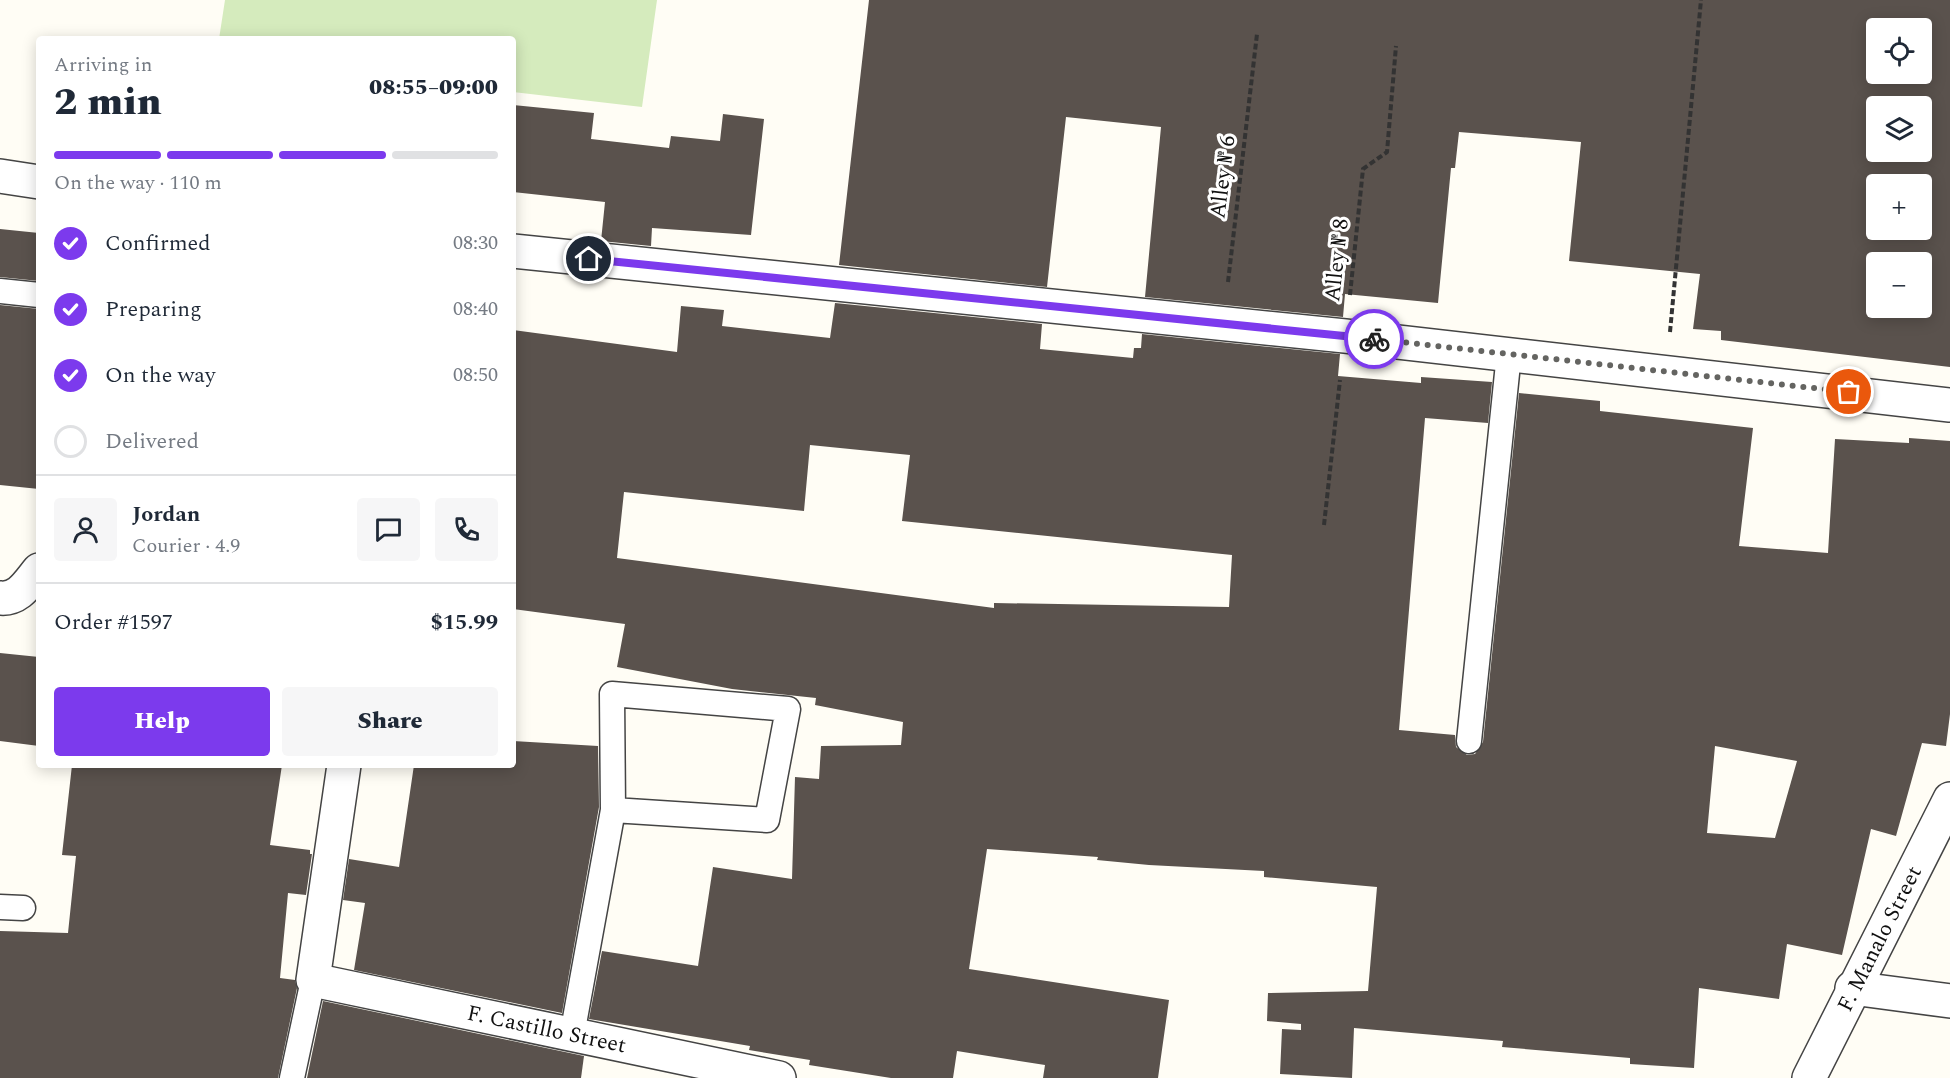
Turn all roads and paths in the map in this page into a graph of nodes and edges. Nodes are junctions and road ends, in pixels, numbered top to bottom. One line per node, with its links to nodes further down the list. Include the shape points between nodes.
1 (1701, 0): 12 (path)
2 (1257, 34): 9 (path, Alley № 6)
3 (1396, 46): 10 (path, Alley № 8, via 1387,152 1363,169)
4 (0, 176): 5 (street)
5 (36, 182)
6 (516, 251): 9 (street)
7 (0, 291): 8 (lane)
8 (36, 296)
9 (1222, 324): 10 (street)
10 (1345, 336): 11 (street); 14 (path, Alley № 8)
11 (1509, 354): 12 (street); 17 (lane)
12 (1666, 371): 13 (street)
13 (1950, 405)
14 (1324, 525)
15 (36, 574): 16 (street, via 18,595)
16 (0, 598)
17 (1469, 741)
18 (344, 768): 21 (street)
19 (1950, 799): 22 (street, F. Manalo Street)
20 (613, 810): 20 (lane, via 612,694 788,709 767,820); 24 (lane)
21 (314, 980): 24 (street, F. Castillo Street); 25 (lane)
22 (1852, 988): 23 (street); 27 (street, F. Manalo Street)
23 (1950, 1000)
24 (572, 1035): 26 (street, F. Castillo Street)
25 (292, 1078)
26 (779, 1078)
27 (1809, 1078)

